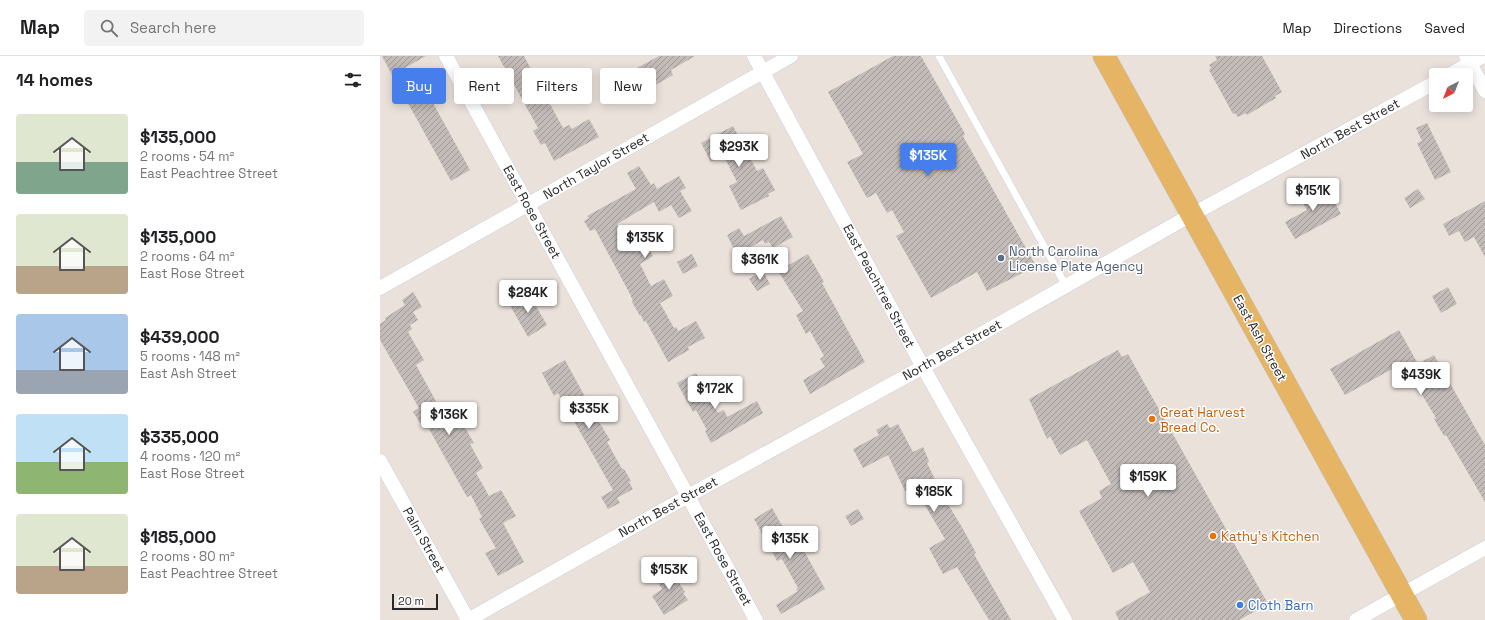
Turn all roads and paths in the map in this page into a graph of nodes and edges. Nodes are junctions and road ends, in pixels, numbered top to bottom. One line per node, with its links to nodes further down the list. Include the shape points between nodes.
1 (446, 56): 12 (street, East Rose Street)
2 (754, 56): 9 (street, East Peachtree Street)
3 (791, 56): 9 (street, North Taylor Street)
4 (939, 56): 14 (lane)
5 (1104, 56): 13 (main road, East Ash Street)
6 (1483, 56): 7 (street)
7 (1468, 60): 8 (street); 11 (street)
8 (1458, 68)
9 (763, 71): 12 (street, North Taylor Street); 16 (street, East Peachtree Street)
10 (1429, 86): 13 (street, North Best Street)
11 (1485, 91)
12 (528, 205): 15 (street, North Taylor Street); 18 (street, East Rose Street)
13 (1191, 215): 14 (street, North Best Street); 20 (main road, East Ash Street)
14 (1066, 286): 16 (street, North Best Street)
15 (380, 288)
16 (923, 367): 18 (street, North Best Street); 23 (street, East Peachtree Street)
17 (380, 461): 21 (street, Palm Street)
18 (688, 496): 21 (street, North Best Street); 22 (street, East Rose Street)
19 (1485, 548): 20 (street)
20 (1402, 594): 24 (street); 25 (main road, East Ash Street)
21 (468, 620)
22 (756, 620)
23 (1065, 620)
24 (1356, 620)
25 (1416, 620)

